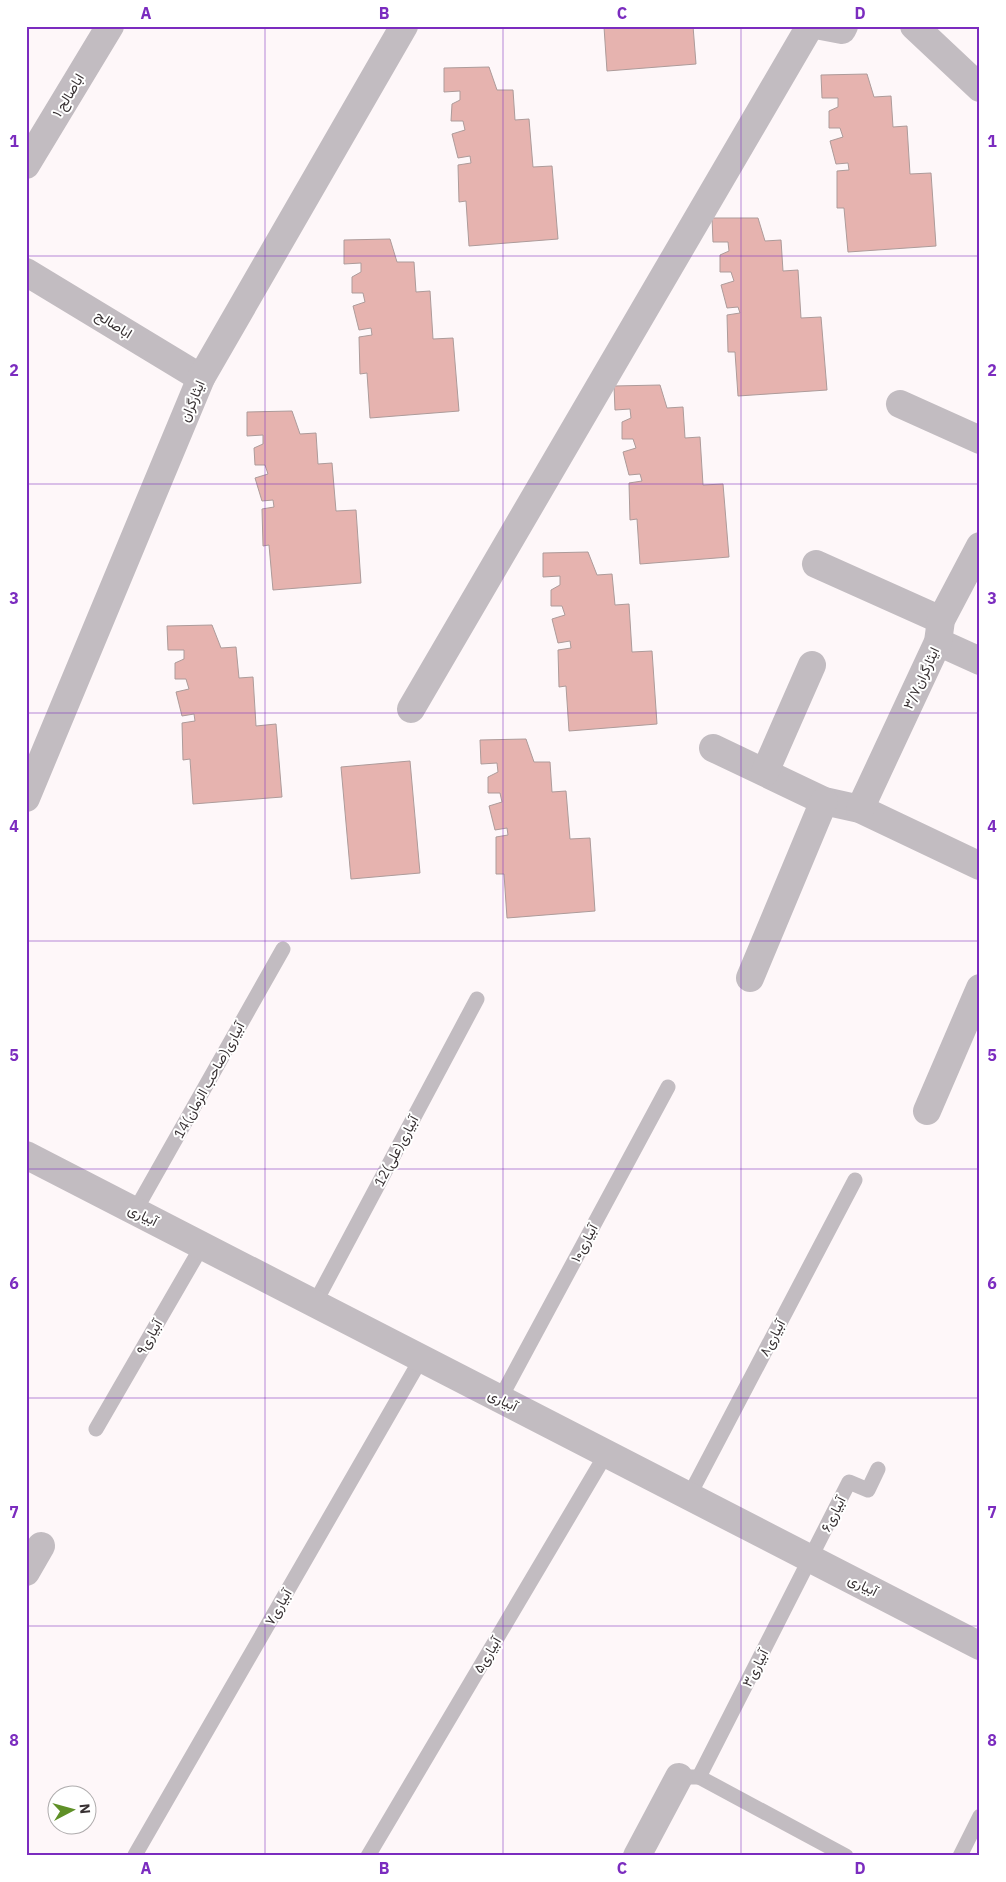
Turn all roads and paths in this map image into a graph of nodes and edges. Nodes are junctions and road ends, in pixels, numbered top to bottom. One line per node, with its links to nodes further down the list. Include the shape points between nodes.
1 (110, 26): 8 (street, اباصالح ۱)
2 (404, 26): 10 (street, ایثارگران)
3 (810, 26): 18 (street)
4 (821, 26): 5 (street, via 842,30)
5 (844, 26)
6 (914, 26): 7 (street)
7 (980, 88)
8 (26, 164)
9 (26, 272): 10 (street, اباصالح)
10 (201, 378): 21 (street, ایثارگران)
11 (900, 404): 12 (street)
12 (980, 440)
13 (980, 546): 15 (street, ایثارگران۳/۷)
14 (816, 564): 15 (street)
15 (940, 631): 16 (street); 23 (street, ایثارگران۳/۷)
16 (980, 661)
17 (812, 665): 20 (street)
18 (411, 709)
19 (713, 748): 20 (street)
20 (765, 772): 22 (street)
21 (26, 798)
22 (824, 801): 23 (street); 26 (street)
23 (860, 809): 24 (street)
24 (980, 866)
25 (283, 949): 33 (lane, 14آبیاری(صاحب الزمان))
26 (750, 978)
27 (980, 988): 30 (street)
28 (477, 998): 35 (lane, 12آبیاری(علی))
29 (668, 1087): 37 (lane, آبیاری۱۰)
30 (927, 1112)
31 (26, 1155): 33 (street, آبیاری)
32 (855, 1180): 41 (lane, آبیاری۸)
33 (135, 1211): 34 (street, آبیاری)
34 (202, 1246): 35 (street, آبیاری); 38 (lane, آبیاری۹)
35 (314, 1303): 36 (street, آبیاری)
36 (421, 1358): 37 (street, آبیاری); 48 (lane, آبیاری۷)
37 (500, 1399): 39 (street, آبیاری)
38 (96, 1429)
39 (606, 1454): 41 (street, آبیاری); 49 (lane, آبیاری۵)
40 (878, 1469): 43 (lane, آبیاری۶, via 868,1490 849,1482)
41 (689, 1496): 43 (street, آبیاری)
42 (41, 1546): 44 (street)
43 (810, 1558): 45 (street, آبیاری); 46 (lane, آبیاری۳)
44 (26, 1572)
45 (980, 1646)
46 (689, 1777): 50 (street, آبیاری۳); 51 (lane)
47 (980, 1816): 52 (lane)
48 (135, 1855)
49 (368, 1856)
50 (637, 1856)
51 (846, 1856)
52 (960, 1856)

